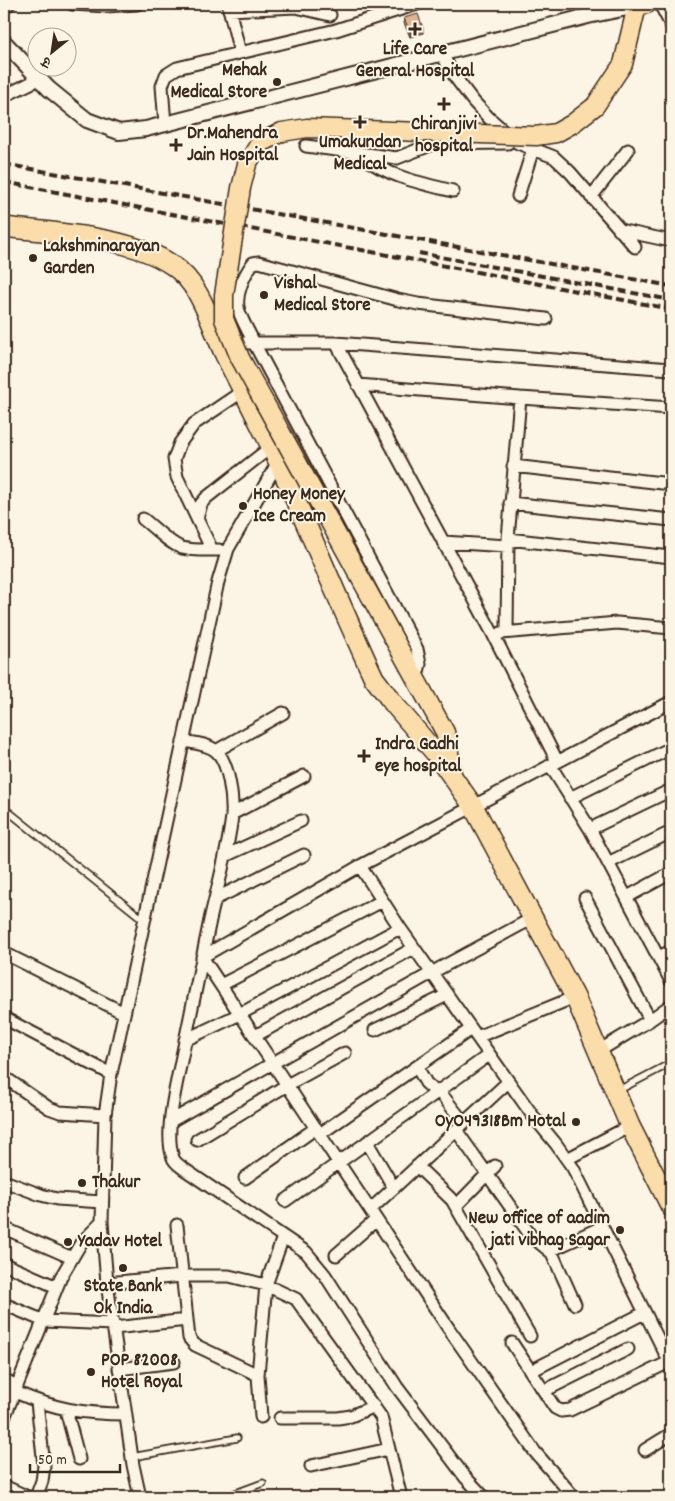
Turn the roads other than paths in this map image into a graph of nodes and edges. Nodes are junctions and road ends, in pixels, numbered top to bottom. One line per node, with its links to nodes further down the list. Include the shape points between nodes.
1 (9, 4): 7 (street)
2 (72, 4): 3 (street)
3 (137, 4)
4 (417, 4): 12 (street)
5 (660, 4): 11 (street)
6 (642, 5): 10 (street); 55 (main road, bridge, via 623,64 595,106 556,133 536,136 307,128 282,132 260,143 247,164 224,295 224,319 240,358)
7 (4, 7)
8 (229, 7): 9 (street); 14 (street)
9 (327, 9): 12 (street)
10 (588, 10): 15 (street)
11 (671, 25)
12 (336, 30): 14 (street)
13 (5, 46): 16 (street)
14 (240, 53): 18 (street, via 177,68 166,75 162,86)
15 (441, 53): 18 (street); 19 (street, via 472,101)
16 (39, 79): 17 (street); 18 (street, via 87,120 119,132)
17 (4, 96)
18 (165, 124)
19 (518, 143): 21 (street); 23 (street, via 433,144 397,158)
20 (306, 146): 23 (street)
21 (532, 149): 25 (street); 26 (street, via 554,157)
22 (628, 150): 26 (street)
23 (360, 154): 24 (street, via 403,179)
24 (453, 191)
25 (518, 196)
26 (591, 196): 28 (street)
27 (4, 227): 32 (highway, via 127,245 172,264 188,278 199,294)
28 (619, 230): 29 (street); 30 (street)
29 (671, 241)
30 (634, 247)
31 (546, 319): 33 (street, via 418,304 259,262 253,263 247,271 238,297 238,310)
32 (219, 342): 33 (street); 37 (highway)
33 (254, 343): 34 (street); 55 (street, via 417,649 420,664)
34 (336, 343): 35 (street); 36 (street)
35 (671, 370)
36 (358, 385): 38 (street); 47 (street)
37 (243, 391): 40 (highway); 45 (street, via 194,424 180,442 174,459 177,477)
38 (520, 398): 39 (street); 41 (street)
39 (671, 408)
40 (274, 455): 45 (street, via 206,498); 50 (street); 62 (highway, via 374,678)
41 (513, 466): 42 (street); 43 (street)
42 (671, 484)
43 (510, 504): 46 (street); 48 (street)
44 (143, 519): 49 (street, via 181,548)
45 (197, 519): 49 (street)
46 (671, 520)
47 (443, 542): 48 (street); 54 (street)
48 (508, 542): 51 (street); 53 (street)
49 (212, 550): 50 (street)
50 (228, 550): 58 (street)
51 (671, 557)
52 (671, 628): 53 (street, via 616,623)
53 (507, 631): 54 (street)
54 (493, 634): 61 (street)
55 (416, 680): 62 (main road, via 445,732)
56 (671, 702): 61 (street)
57 (283, 713): 60 (street)
58 (183, 741): 60 (street); 82 (street)
59 (671, 748): 65 (street)
60 (216, 751): 68 (street, via 228,775)
61 (553, 763): 65 (street); 66 (street)
62 (452, 774): 66 (highway)
63 (304, 776): 68 (street)
64 (671, 790): 70 (street)
65 (570, 798): 70 (street)
66 (473, 806): 75 (street); 81 (highway)
67 (4, 808): 82 (lane)
68 (232, 814): 72 (street)
69 (301, 821): 72 (street)
70 (590, 829): 74 (street)
71 (671, 832): 74 (street)
72 (225, 856): 79 (street)
73 (304, 856): 79 (street)
74 (608, 862): 77 (street)
75 (360, 866): 80 (street); 87 (street)
76 (671, 873): 77 (street)
77 (627, 897): 88 (street)
78 (585, 898): 98 (street)
79 (215, 899): 87 (street)
80 (382, 901): 83 (street); 91 (street)
81 (533, 918): 89 (street); 93 (highway)
82 (144, 920): 95 (street)
83 (400, 928): 84 (street); 96 (street)
84 (414, 948): 89 (street); 101 (street)
85 (671, 951): 88 (street)
86 (4, 954): 95 (street)
87 (202, 957): 91 (street); 102 (street)
88 (659, 958): 90 (street)
89 (432, 973): 92 (street); 107 (street)
90 (671, 981)
91 (221, 985): 96 (street)
92 (447, 995): 99 (street); 100 (street)
93 (575, 997): 100 (street); 103 (highway)
94 (671, 1005): 98 (street)
95 (124, 1013): 109 (street)
96 (240, 1014): 101 (street); 102 (street)
97 (4, 1018): 109 (street)
98 (650, 1020): 103 (street)
99 (375, 1030)
100 (474, 1033): 105 (street); 108 (street)
101 (255, 1036): 107 (street)
102 (185, 1040): 116 (street)
103 (597, 1052): 114 (highway)
104 (345, 1053): 112 (street)
105 (489, 1055): 111 (street); 113 (street)
106 (671, 1063): 114 (lane)
107 (273, 1064): 112 (street); 116 (street)
108 (417, 1067): 113 (street, via 426,1083); 119 (street)
109 (111, 1074): 115 (street)
110 (4, 1077): 115 (street, via 49,1108 60,1112)
111 (508, 1082): 118 (street); 122 (street)
112 (287, 1085): 119 (street); 120 (street)
113 (439, 1091): 118 (street); 121 (street)
114 (615, 1092): 117 (highway)
115 (105, 1115): 130 (street)
116 (171, 1121): 138 (street, via 174,1160)
117 (630, 1126): 122 (street); 132 (highway)
118 (460, 1127): 124 (street); 125 (street)
119 (318, 1131): 123 (street); 126 (street)
120 (197, 1140)
121 (367, 1142): 123 (street); 128 (street)
122 (567, 1159): 136 (street)
123 (338, 1162): 129 (street); 133 (street)
124 (417, 1166): 128 (street); 131 (street)
125 (491, 1170): 131 (street); 139 (street, via 531,1236)
126 (245, 1178)
127 (4, 1181): 130 (street, via 57,1199)
128 (394, 1188): 133 (street)
129 (285, 1201)
130 (102, 1202): 134 (street)
131 (456, 1206): 153 (street)
132 (671, 1207)
133 (373, 1215): 140 (street); 186 (street, via 535,1452)
134 (102, 1222): 141 (street, via 81,1243); 144 (street)
135 (177, 1225): 143 (street)
136 (602, 1227): 139 (street, via 554,1249); 149 (street)
137 (4, 1228): 141 (street)
138 (283, 1237): 145 (street); 185 (street, via 306,1252 325,1275 397,1387)
139 (552, 1253): 148 (street)
140 (336, 1255)
141 (72, 1258): 146 (street)
142 (4, 1264): 146 (street)
143 (182, 1276): 144 (street); 145 (street, via 228,1276); 150 (street)
144 (107, 1283): 152 (street)
145 (266, 1285): 160 (street); 165 (street, via 296,1299)
146 (57, 1287): 151 (street)
147 (4, 1304): 151 (street)
148 (575, 1304)
149 (644, 1313): 157 (street); 159 (street)
150 (187, 1320): 152 (street); 160 (street, via 189,1338 195,1345)
151 (44, 1321): 152 (street); 162 (street)
152 (113, 1326): 158 (street)
153 (530, 1336)
154 (512, 1343): 159 (street)
155 (628, 1349): 163 (street)
156 (174, 1362): 158 (street)
157 (670, 1363): 163 (street, via 570,1410 556,1408)
158 (119, 1369): 167 (street)
159 (531, 1371): 163 (street)
160 (258, 1375): 168 (street)
161 (4, 1379): 162 (street)
162 (16, 1390): 164 (street); 169 (street)
163 (544, 1391)
164 (38, 1402): 166 (street); 181 (street, via 44,1466)
165 (374, 1406): 170 (street, via 338,1418); 173 (street, via 381,1417)
166 (66, 1410): 167 (street); 176 (street)
167 (126, 1414): 175 (street)
168 (261, 1417)
169 (4, 1418)
170 (280, 1418)
171 (671, 1434): 174 (street)
172 (237, 1438): 175 (lane)
173 (389, 1449): 177 (street); 184 (street)
174 (645, 1450)
175 (132, 1457): 182 (street)
176 (79, 1459)
177 (311, 1466)
178 (263, 1483): 183 (lane)
179 (5, 1491): 180 (street)
180 (28, 1497)
181 (36, 1497)
182 (140, 1497)
183 (225, 1497)
184 (401, 1497)
185 (484, 1497)
186 (574, 1497)

